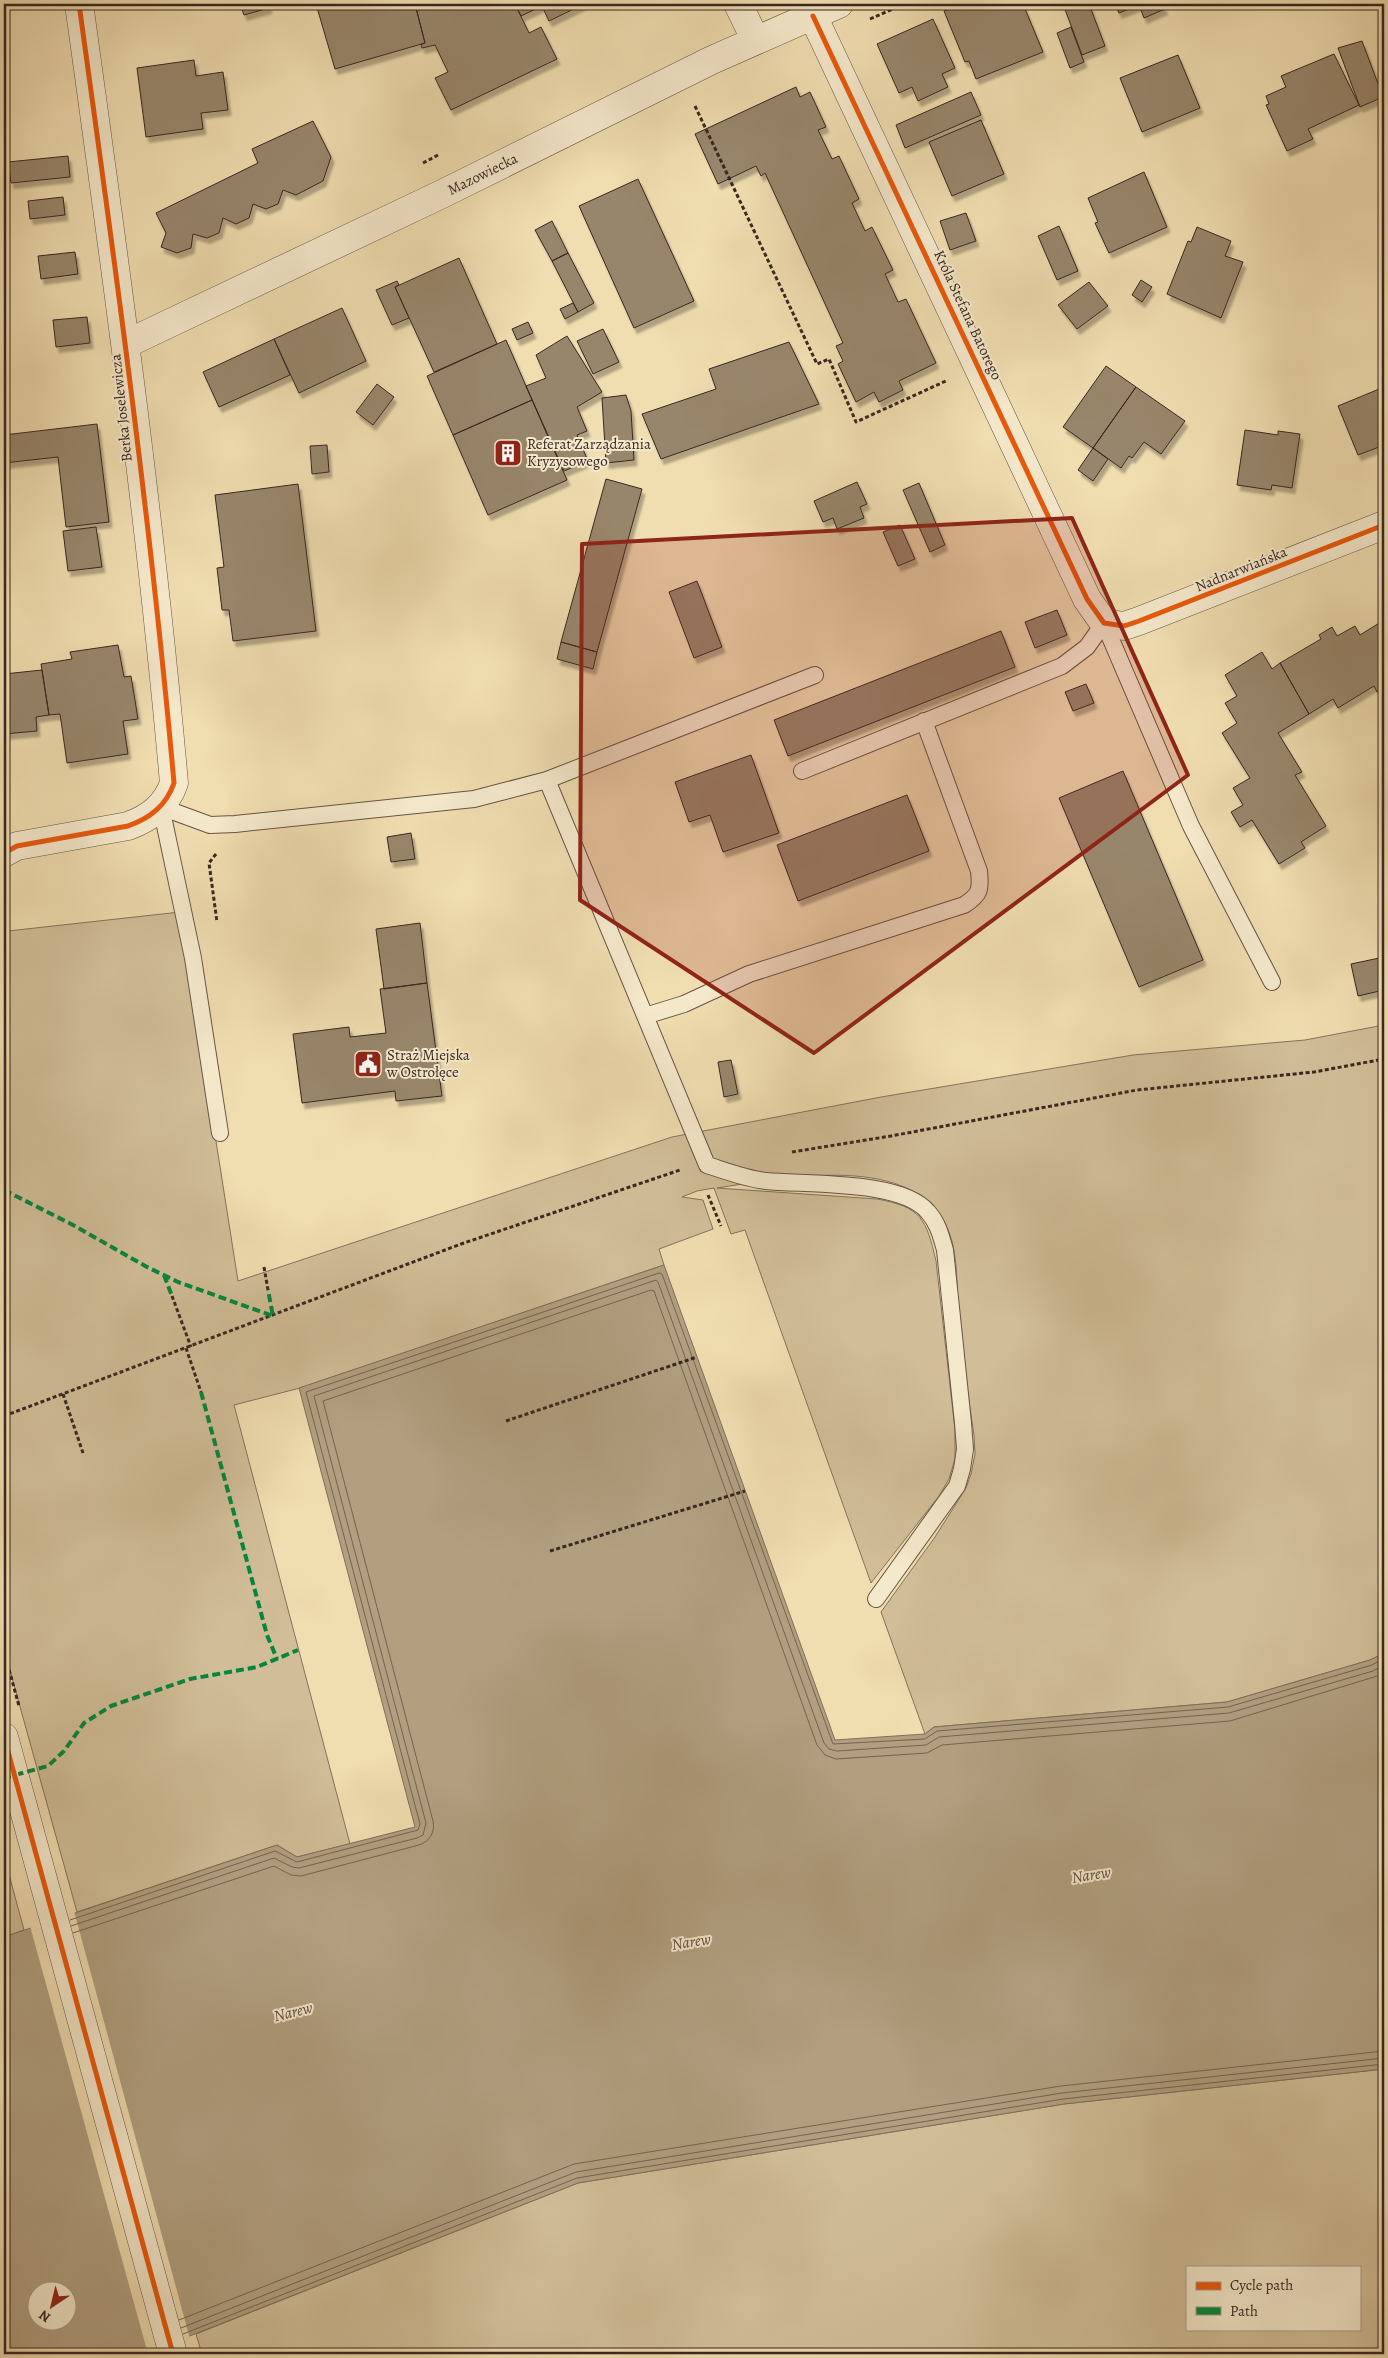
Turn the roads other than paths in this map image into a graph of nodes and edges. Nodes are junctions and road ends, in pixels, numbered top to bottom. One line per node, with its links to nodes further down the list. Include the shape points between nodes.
1 (79, 4): 6 (street, Berka Joselewicza)
2 (738, 4): 5 (street)
3 (839, 4): 4 (street, Mazowiecka)
4 (813, 16): 5 (street, Mazowiecka); 8 (street, Króla Stefana Batorego, via 1087,599)
5 (755, 39): 6 (street, Mazowiecka, via 442,194)
6 (126, 344): 13 (street, Berka Joselewicza, via 174,783)
7 (1384, 525): 8 (street, Nadnarwiańska, via 1140,621 1124,626)
8 (1104, 623): 10 (lane, via 1086,647 1062,666); 15 (lane, via 1190,826)
9 (815, 675): 12 (lane)
10 (924, 721): 11 (lane); 16 (lane, via 979,871 976,897 964,905 750,974 684,1004)
11 (802, 771)
12 (547, 780): 13 (lane, via 474,799 235,824 210,825); 16 (lane)
13 (161, 807): 14 (street, via 146,820 128,826); 17 (lane, via 193,958)
14 (8, 847)
15 (1272, 982)
16 (645, 1016): 18 (lane, via 707,1165 763,1181 889,1190 910,1197 928,1210 939,1229 945,1250 963,1423 965,1449 962,1469 957,1486)
17 (220, 1133)
18 (876, 1598)
19 (4, 1737): 20 (street)
20 (173, 2354)

